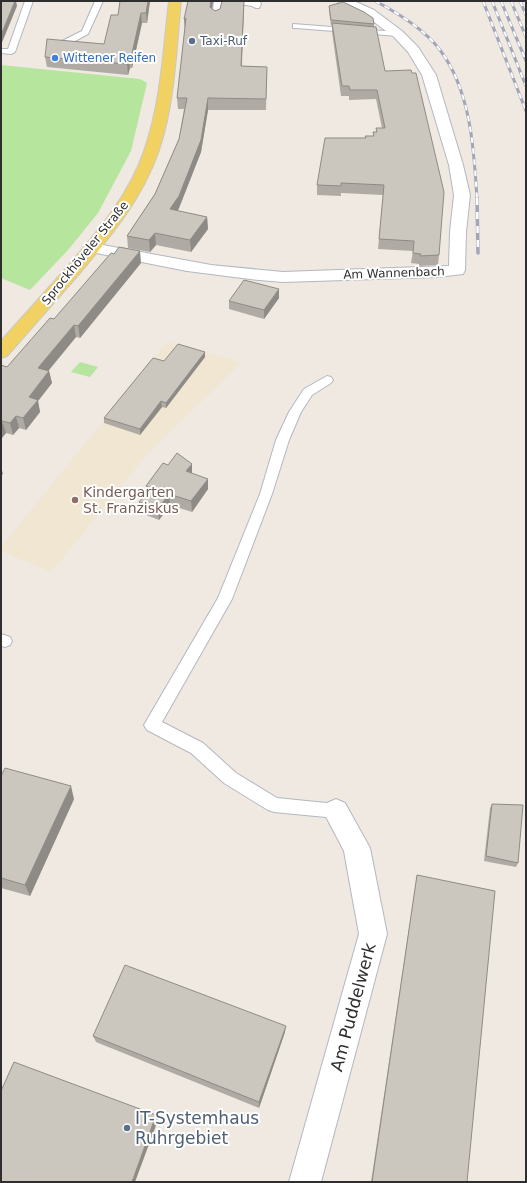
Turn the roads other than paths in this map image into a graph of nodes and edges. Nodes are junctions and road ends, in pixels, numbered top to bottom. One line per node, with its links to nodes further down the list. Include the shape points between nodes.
1 (29, 1): 12 (lane, via 11,52)
2 (99, 1): 11 (lane, via 85,32)
3 (175, 1): 13 (main road, Sprockhöveler Straße, via 164,102 152,150 143,174 126,205)
4 (218, 1): 8 (lane)
5 (232, 1): 7 (lane, via 253,2)
6 (344, 1): 10 (street, Am Wannenbach, via 370,13)
7 (256, 6)
8 (216, 18)
9 (296, 26): 10 (lane)
10 (398, 34): 13 (street, Am Wannenbach, via 413,50 429,75 456,165 462,196 457,270 259,276)
11 (59, 46)
12 (1, 51)
13 (92, 248): 14 (main road, Sprockhöveler Straße)
14 (1, 352)
15 (327, 380): 16 (lane, via 309,391 295,410 225,599 152,725 197,748 230,778 274,805)
16 (336, 811): 17 (street, Am Puddelwerk, via 357,848 372,934)
17 (305, 1182)

